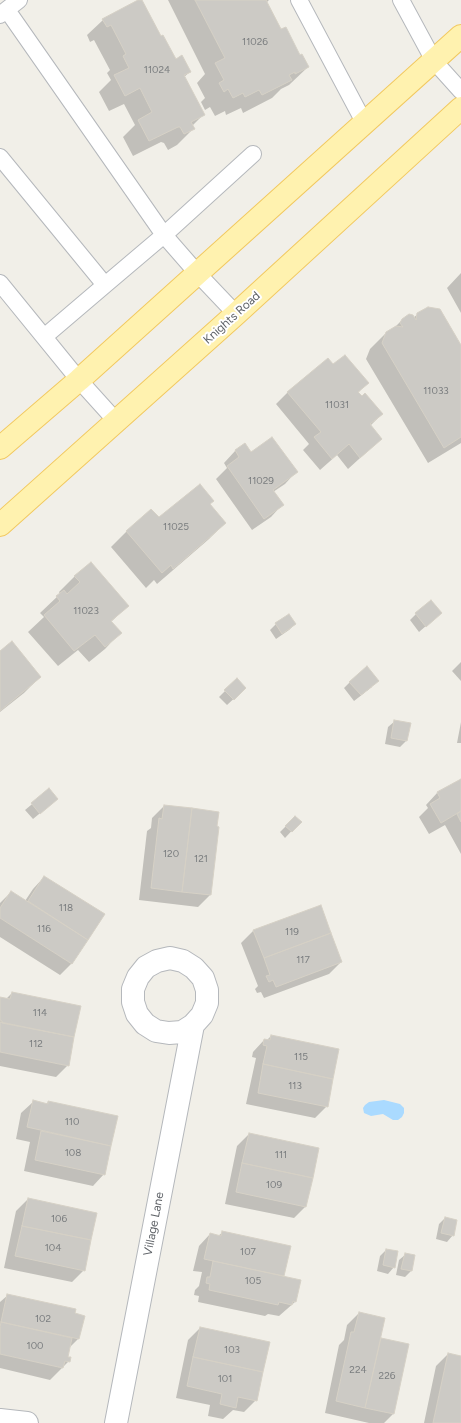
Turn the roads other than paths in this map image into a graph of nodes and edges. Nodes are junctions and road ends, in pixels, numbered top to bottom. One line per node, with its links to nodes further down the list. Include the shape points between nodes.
1 (299, 0): 8 (lane)
2 (401, 0): 5 (lane)
3 (9, 8): 11 (lane)
4 (461, 36): 5 (main road)
5 (434, 61): 6 (lane); 8 (main road)
6 (461, 91)
7 (461, 108): 15 (main road, Knights Road)
8 (365, 124): 12 (main road)
9 (253, 154): 11 (lane)
10 (0, 157): 14 (lane)
11 (164, 235): 12 (lane); 14 (lane)
12 (198, 274): 15 (lane); 17 (main road)
13 (0, 283): 16 (lane)
14 (105, 285): 16 (lane)
15 (236, 314): 18 (main road, Knights Road)
16 (44, 337): 17 (lane)
17 (79, 380): 18 (lane); 19 (main road)
18 (116, 421): 20 (main road, Knights Road)
19 (0, 448)
20 (0, 525)
21 (193, 1025): 24 (street, Village Lane)
22 (0, 1420): 23 (street)
23 (27, 1423)
24 (116, 1423)

